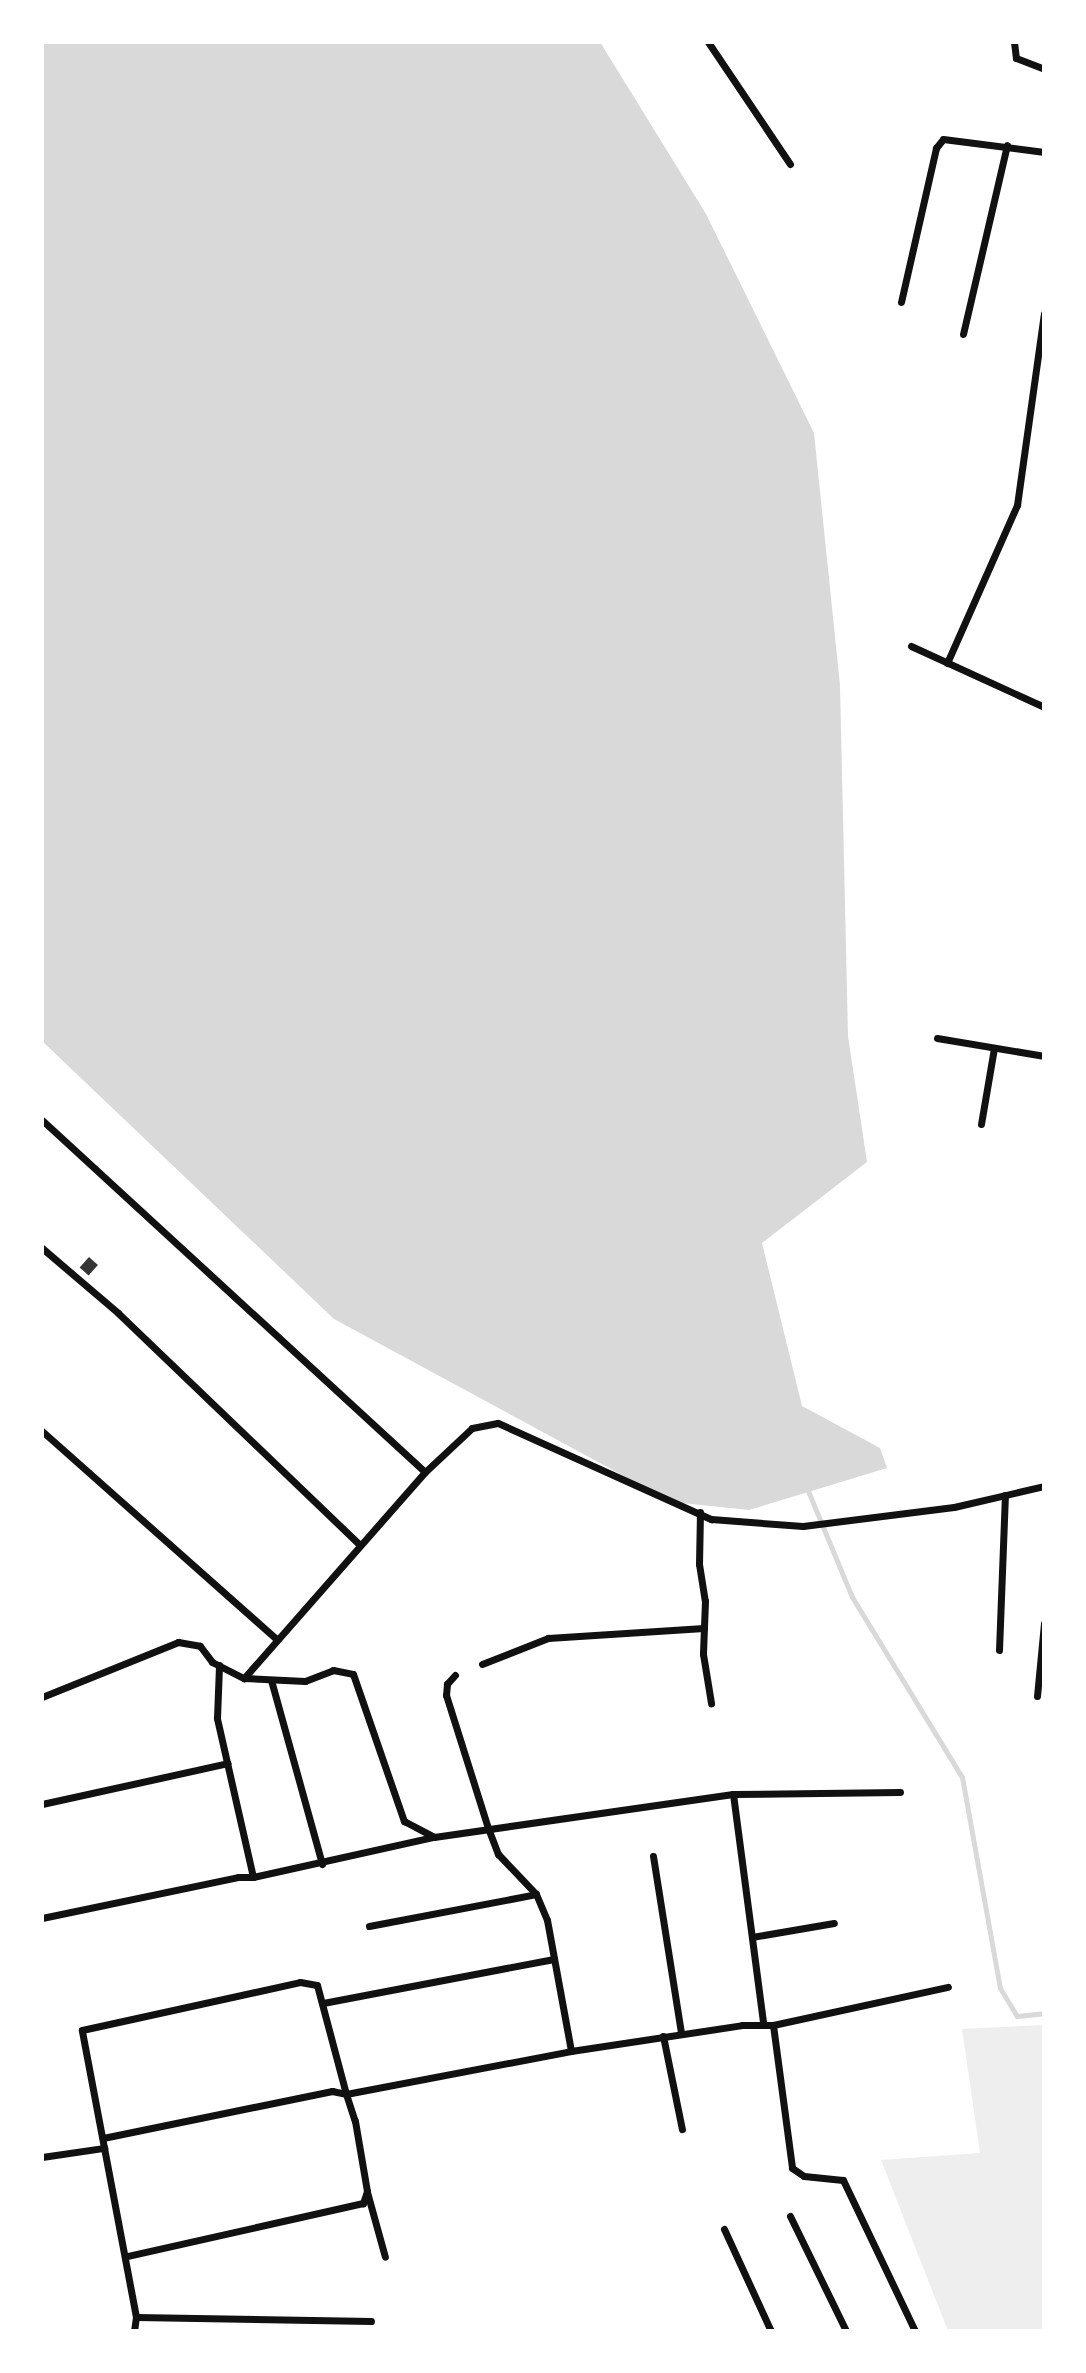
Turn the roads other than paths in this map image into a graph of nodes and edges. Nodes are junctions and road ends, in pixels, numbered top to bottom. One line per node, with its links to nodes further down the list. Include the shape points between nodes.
1 (708, 42): 6 (street)
2 (1014, 42): 3 (street, via 1016,58)
3 (1044, 69)
4 (1007, 145): 5 (street); 7 (street, via 959,138 943,139 936,148); 9 (street)
5 (1044, 152)
6 (790, 164)
7 (901, 302)
8 (1044, 314): 11 (street, via 1017,505)
9 (963, 334)
10 (911, 646): 11 (street)
11 (947, 663): 12 (street)
12 (1044, 707)
13 (937, 1038): 14 (street)
14 (994, 1048): 15 (street); 17 (street)
15 (1044, 1056)
16 (42, 1120): 20 (street)
17 (981, 1124)
18 (42, 1248): 24 (street, via 118,1313)
19 (42, 1431): 27 (street)
20 (425, 1472): 23 (street, via 472,1428 498,1423); 24 (street)
21 (1044, 1486): 22 (street)
22 (1005, 1495): 23 (street, via 803,1526 711,1519); 28 (street)
23 (700, 1512): 26 (street)
24 (360, 1545): 27 (street)
25 (1044, 1623): 34 (street)
26 (704, 1628): 29 (street, via 548,1639); 36 (street)
27 (277, 1640): 32 (street)
28 (999, 1650)
29 (482, 1664)
30 (219, 1665): 32 (street); 35 (street, via 200,1646 178,1642); 37 (street, via 217,1718)
31 (455, 1675): 41 (street, via 447,1684 446,1695)
32 (244, 1678): 33 (street)
33 (271, 1680): 42 (street, via 305,1681 334,1670 353,1674 404,1821); 44 (street)
34 (1037, 1696)
35 (42, 1697)
36 (711, 1703)
37 (228, 1763): 40 (street); 45 (street)
38 (900, 1792): 39 (street)
39 (733, 1794): 41 (street); 50 (street)
40 (42, 1804)
41 (488, 1828): 42 (street); 46 (street, via 498,1854)
42 (434, 1837): 44 (street)
43 (653, 1856): 56 (street)
44 (322, 1864): 45 (street)
45 (253, 1877): 47 (street)
46 (536, 1894): 49 (street); 51 (street)
47 (42, 1918)
48 (834, 1923): 50 (street)
49 (369, 1926)
50 (752, 1937): 54 (street)
51 (554, 1959): 53 (street); 58 (street)
52 (948, 1987): 55 (street)
53 (323, 2003): 59 (street); 61 (street, via 317,1985 300,1982 82,2030)
54 (763, 2023): 55 (street); 56 (street)
55 (773, 2025): 74 (street, via 792,2168 804,2176 843,2180)
56 (681, 2033): 57 (street)
57 (663, 2036): 58 (street); 60 (street)
58 (571, 2051): 59 (street)
59 (346, 2094): 61 (street, via 332,2091); 64 (street)
60 (682, 2129)
61 (103, 2138): 62 (street)
62 (104, 2147): 63 (street); 67 (street)
63 (42, 2157)
64 (367, 2191): 67 (street, via 363,2203); 68 (street)
65 (790, 2216): 73 (street)
66 (724, 2229): 72 (street)
67 (127, 2256): 69 (street)
68 (385, 2257)
69 (136, 2317): 70 (street); 71 (street)
70 (370, 2321)
71 (134, 2331)
72 (771, 2331)
73 (846, 2331)
74 (915, 2331)

